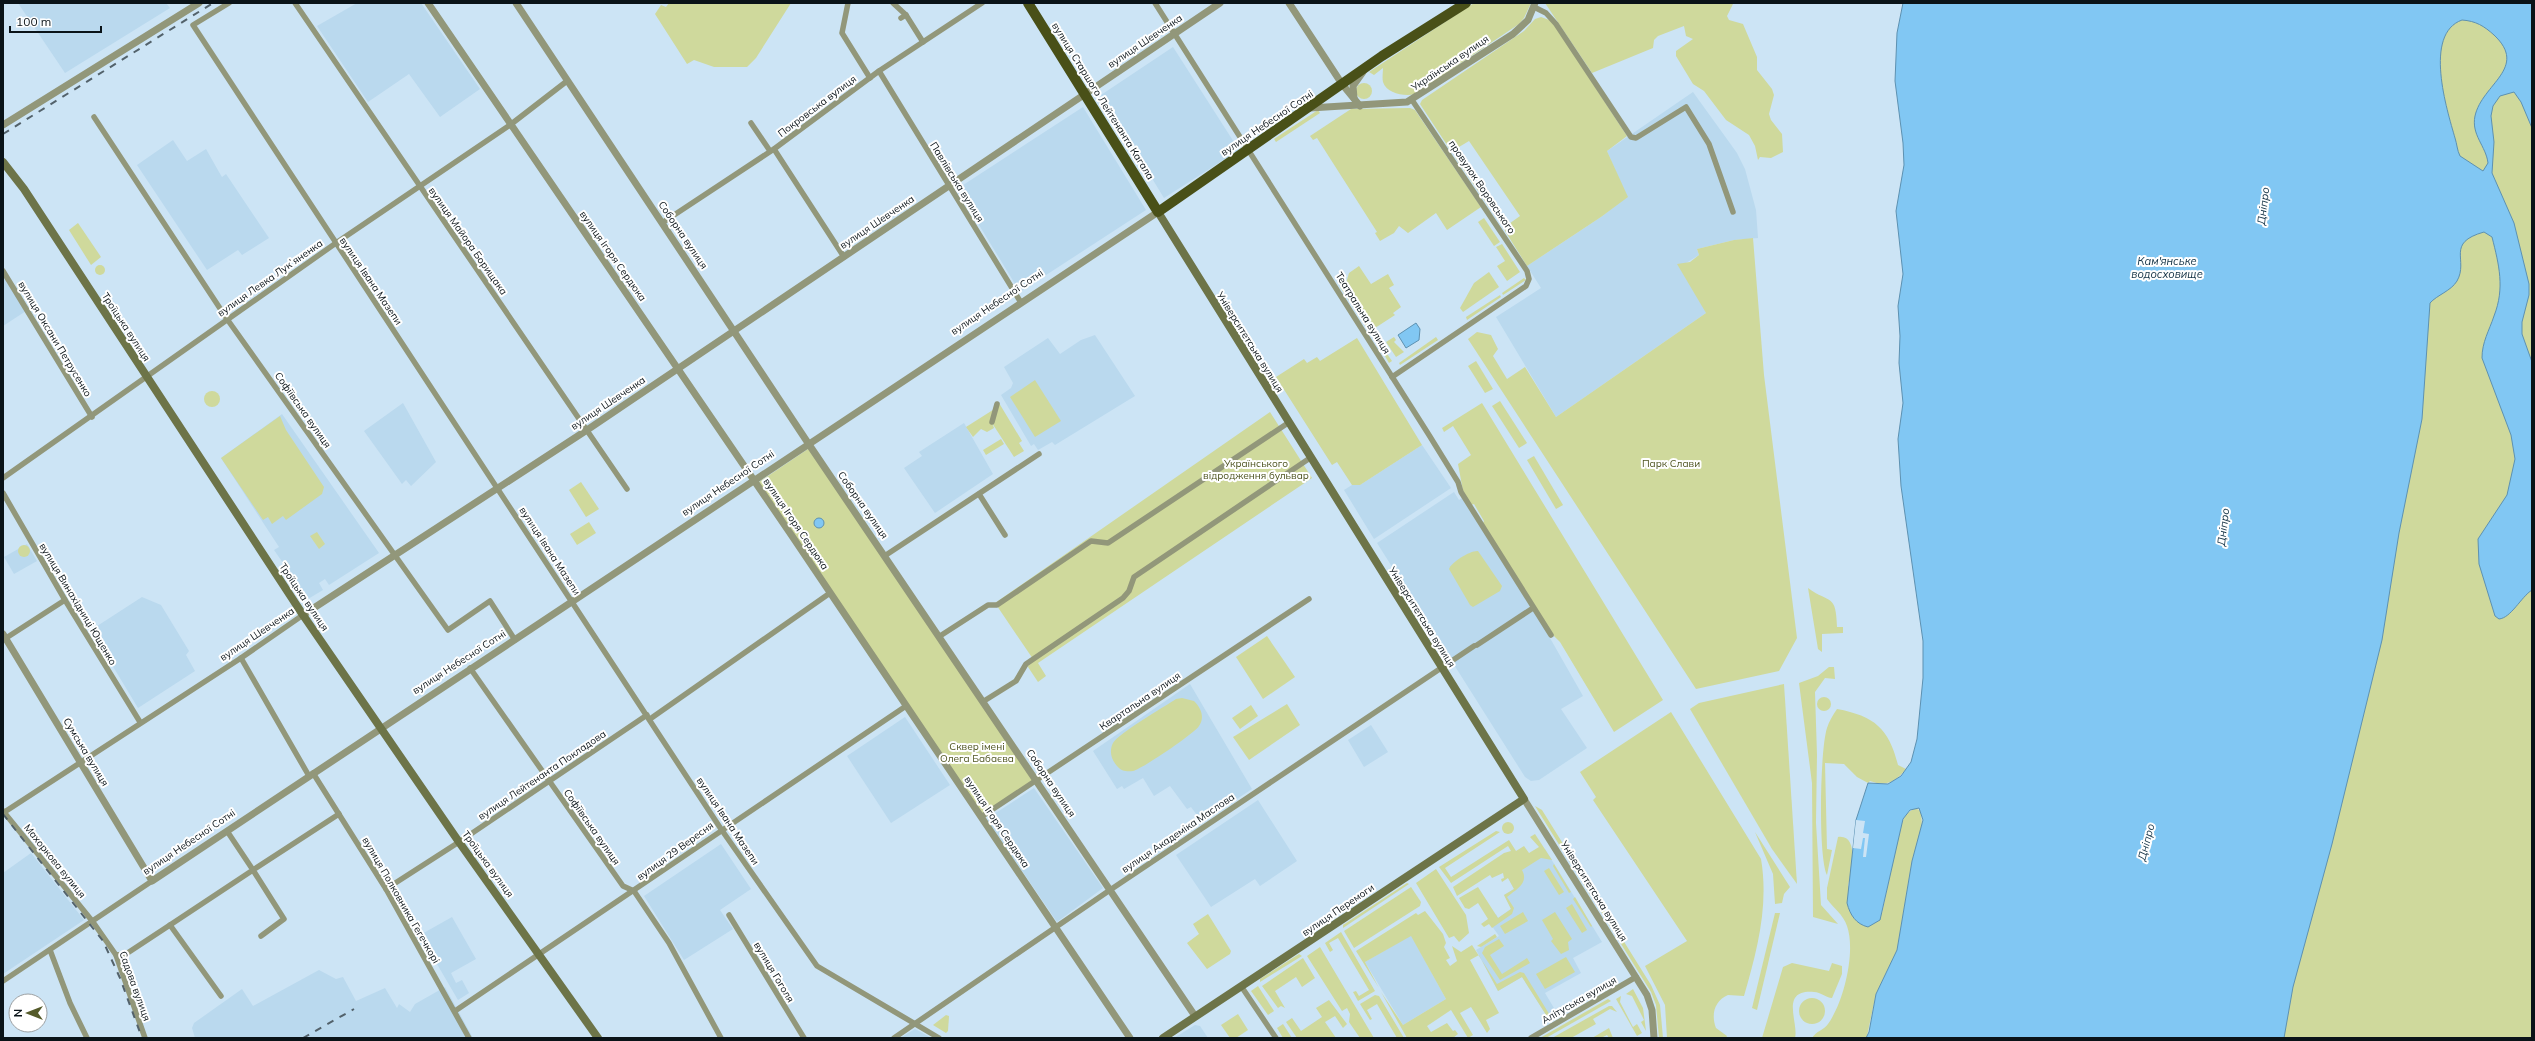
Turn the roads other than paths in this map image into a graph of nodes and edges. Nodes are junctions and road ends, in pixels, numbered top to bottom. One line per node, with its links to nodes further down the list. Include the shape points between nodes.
1 (199, 3): 29 (street)
2 (229, 3): 39 (street, вулиця Івана Мазепи, via 193,25)
3 (296, 3): 34 (street, вулиця Майора Борищака)
4 (428, 3): 30 (street, вулиця Ігоря Сердюка)
5 (516, 3): 20 (street, Соборна вулиця)
6 (848, 3): 19 (street, via 842,33)
7 (893, 3): 16 (street)
8 (982, 3): 16 (street, Покровська вулиця)
9 (1028, 3): 22 (highway, вулиця Старшого Лейтенанта Кагала)
10 (1155, 3): 15 (street, Театральна вулиця)
11 (1220, 3): 15 (street, вулиця Шевченка)
12 (1289, 3): 21 (street)
13 (1466, 3): 17 (highway, вулиця Небесної Сотні)
14 (1535, 5): 24 (street, Українська вулиця, via 1528,20 1512,34); 37 (street, via 1556,24 1631,137 1636,138 1686,107 1710,144)
15 (1175, 34): 22 (street, вулиця Шевченка); 32 (street, Театральна вулиця)
16 (923, 42): 18 (street, Покровська вулиця)
17 (1366, 67): 21 (highway, вулиця Небесної Сотні); 23 (street, via 1353,86)
18 (879, 71): 19 (street, Покровська вулиця); 35 (street, Павлівська вулиця)
19 (870, 78): 31 (street, Покровська вулиця)
20 (568, 81): 30 (street, вулиця Левка Лукʼяненка); 38 (street, Соборна вулиця)
21 (1342, 84): 23 (street); 26 (highway, вулиця Небесної Сотні)
22 (1084, 94): 35 (street, вулиця Шевченка); 36 (highway, вулиця Старшого Лейтенанта Кагала)
23 (1354, 98): 25 (street)
24 (1412, 100): 25 (street, Українська вулиця); 47 (street, провулок Воровського, via 1530,279 1526,286)
25 (1360, 106): 26 (street, Українська вулиця)
26 (1310, 108): 32 (highway, вулиця Небесної Сотні)
27 (94, 117): 43 (street, Софіївська вулиця)
28 (751, 123): 31 (street)
29 (3, 125)
30 (510, 125): 34 (street, вулиця Левка Лукʼяненка); 45 (street, вулиця Ігоря Сердюка)
31 (772, 150): 38 (street, Покровська вулиця); 40 (street)
32 (1248, 150): 36 (highway, вулиця Небесної Сотні); 47 (street, Театральна вулиця)
33 (3, 162): 46 (main road, Троїцька вулиця)
34 (419, 186): 39 (street, вулиця Левка Лукʼяненка); 52 (street, вулиця Майора Борищака)
35 (949, 186): 40 (street, вулиця Шевченка); 42 (street, Павлівська вулиця)
36 (1158, 212): 42 (street, вулиця Небесної Сотні); 51 (main road, Університетська вулиця)
37 (1733, 212)
38 (662, 223): 44 (street, Соборна вулиця)
39 (336, 243): 43 (street, вулиця Левка Лукʼяненка); 58 (street, вулиця Івана Мазепи)
40 (844, 257): 44 (street, вулиця Шевченка)
41 (3, 270): 49 (street, вулиця Оксани Петрусенко)
42 (1020, 301): 53 (street, вулиця Небесної Сотні)
43 (227, 319): 46 (street, вулиця Левка Лукʼяненка); 64 (street, Софіївська вулиця)
44 (734, 331): 45 (street, вулиця Шевченка); 53 (street, Соборна вулиця)
45 (678, 368): 52 (street, вулиця Шевченка); 57 (street, вулиця Ігоря Сердюка)
46 (147, 377): 49 (street, вулиця Левка Лукʼяненка); 70 (main road, Троїцька вулиця)
47 (1392, 377): 69 (street, Театральна вулиця)
48 (997, 404): 50 (street)
49 (92, 417): 56 (street, вулиця Левка Лукʼяненка)
50 (992, 422)
51 (1288, 423): 55 (main road, Університетська вулиця); 72 (street, via 1108,543 1091,541 996,605 988,605)
52 (587, 430): 58 (street, вулиця Шевченка); 59 (street, вулиця Майора Борищака)
53 (808, 443): 57 (street, вулиця Небесної Сотні); 63 (street, Соборна вулиця)
54 (1039, 454): 61 (street)
55 (1310, 458): 76 (main road, Університетська вулиця); 78 (street, via 1134,577 1129,591 1123,598 1026,664 1016,681)
56 (3, 478)
57 (754, 480): 65 (street, вулиця Ігоря Сердюка); 68 (street, вулиця Небесної Сотні)
58 (498, 487): 64 (street, вулиця Шевченка); 68 (street, вулиця Івана Мазепи)
59 (626, 489)
60 (3, 493): 67 (street, вулиця Винахідниці Ющенко)
61 (979, 494): 62 (street); 63 (street)
62 (1005, 535)
63 (886, 555): 72 (street, Соборна вулиця)
64 (395, 556): 70 (street, вулиця Шевченка); 74 (street, Софіївська вулиця, via 448,630 490,602)
65 (830, 593): 79 (street, вулиця Ігоря Сердюка); 80 (street, вулиця Лейтенанта Покладова)
66 (1309, 599): 85 (street, Квартальна вулиця)
67 (65, 600): 73 (street); 81 (street, вулиця Винахідниці Ющенко)
68 (573, 602): 74 (street, вулиця Небесної Сотні); 80 (street, вулиця Івана Мазепи)
69 (1533, 608): 71 (street, Театральна вулиця); 76 (street, вулиця Академіка Маслова)
70 (303, 615): 75 (street, вулиця Шевченка); 82 (main road, Троїцька вулиця)
71 (1550, 635)
72 (940, 636): 78 (street, Соборна вулиця)
73 (4, 637): 83 (street, Сумська вулиця)
74 (515, 640): 77 (street, вулиця Небесної Сотні)
75 (241, 658): 81 (street, вулиця Шевченка); 84 (street, вулиця Полковника Гегечкорі)
76 (1441, 667): 87 (main road, Університетська вулиця); 97 (street, вулиця Академіка Маслова)
77 (470, 668): 82 (street, вулиця Небесної Сотні); 86 (street, Софіївська вулиця)
78 (984, 701): 85 (street, Соборна вулиця)
79 (906, 706): 90 (street, вулиця Ігоря Сердюка); 91 (street, вулиця 29 Вересня)
80 (648, 717): 86 (street, вулиця Лейтенанта Покладова); 91 (street, вулиця Івана Мазепи)
81 (140, 722): 83 (street, вулиця Шевченка)
82 (381, 727): 84 (street, вулиця Небесної Сотні); 93 (main road, Троїцька вулиця)
83 (80, 762): 88 (street, вулиця Шевченка); 95 (street, Сумська вулиця)
84 (311, 774): 89 (street, вулиця Полковника Гегечкорі); 92 (street, вулиця Небесної Сотні)
85 (1037, 780): 90 (street, Квартальна вулиця); 97 (street, Соборна вулиця)
86 (548, 781): 93 (street, вулиця Лейтенанта Покладова); 98 (street, Софіївська вулиця, via 623,886)
87 (1524, 799): 107 (street, Університетська вулиця); 109 (main road, вулиця Перемоги)
88 (3, 812): 100 (street, Махоркова вулиця)
89 (339, 814): 94 (street); 96 (street, вулиця Полковника Гегечкорі)
90 (981, 817): 102 (street, вулиця Ігоря Сердюка)
91 (721, 829): 98 (street, вулиця 29 Вересня); 113 (street, вулиця Івана Мазепи, via 817,966)
92 (227, 831): 94 (street); 95 (street, вулиця Небесної Сотні)
93 (459, 842): 96 (street, вулиця Лейтенанта Покладова); 105 (main road, Троїцька вулиця)
94 (252, 870): 101 (street); 103 (street, via 284,919)
95 (152, 881): 100 (street, вулиця Небесної Сотні)
96 (386, 889): 111 (street, вулиця Полковника Гегечкорі)
97 (1110, 890): 102 (street, вулиця Академіка Маслова); 112 (street, Соборна вулиця)
98 (634, 891): 105 (street, вулиця 29 Вересня); 118 (street, Софіївська вулиця, via 669,943)
99 (729, 915): 119 (street, вулиця Гоголя)
100 (93, 922): 104 (street, вулиця Небесної Сотні); 106 (street, Садова вулиця)
101 (170, 925): 106 (street, via 126,954); 110 (street)
102 (1055, 927): 113 (street, вулиця Академіка Маслова); 122 (street, вулиця Ігоря Сердюка)
103 (261, 936)
104 (50, 950): 108 (street, вулиця Небесної Сотні); 114 (street)
105 (540, 954): 111 (street, вулиця 29 Вересня); 117 (main road, Троїцька вулиця)
106 (116, 955): 115 (street, Садова вулиця)
107 (1636, 977): 125 (street, Алітуська вулиця); 126 (street, Університетська вулиця, via 1650,1002)
108 (3, 981)
109 (1241, 986): 112 (main road, вулиця Перемоги); 124 (street)
110 (222, 996)
111 (454, 1011): 116 (street, вулиця Полковника Гегечкорі)
112 (1195, 1016): 123 (main road, вулиця Перемоги)
113 (915, 1024): 120 (street, вулиця Академіка Маслова); 121 (street, вулиця Івана Мазепи)
114 (87, 1038)
115 (145, 1038)
116 (468, 1038)
117 (598, 1038)
118 (721, 1038)
119 (804, 1038)
120 (894, 1038)
121 (939, 1038)
122 (1130, 1038)
123 (1163, 1038)
124 (1276, 1038)
125 (1531, 1038)
126 (1654, 1038)

